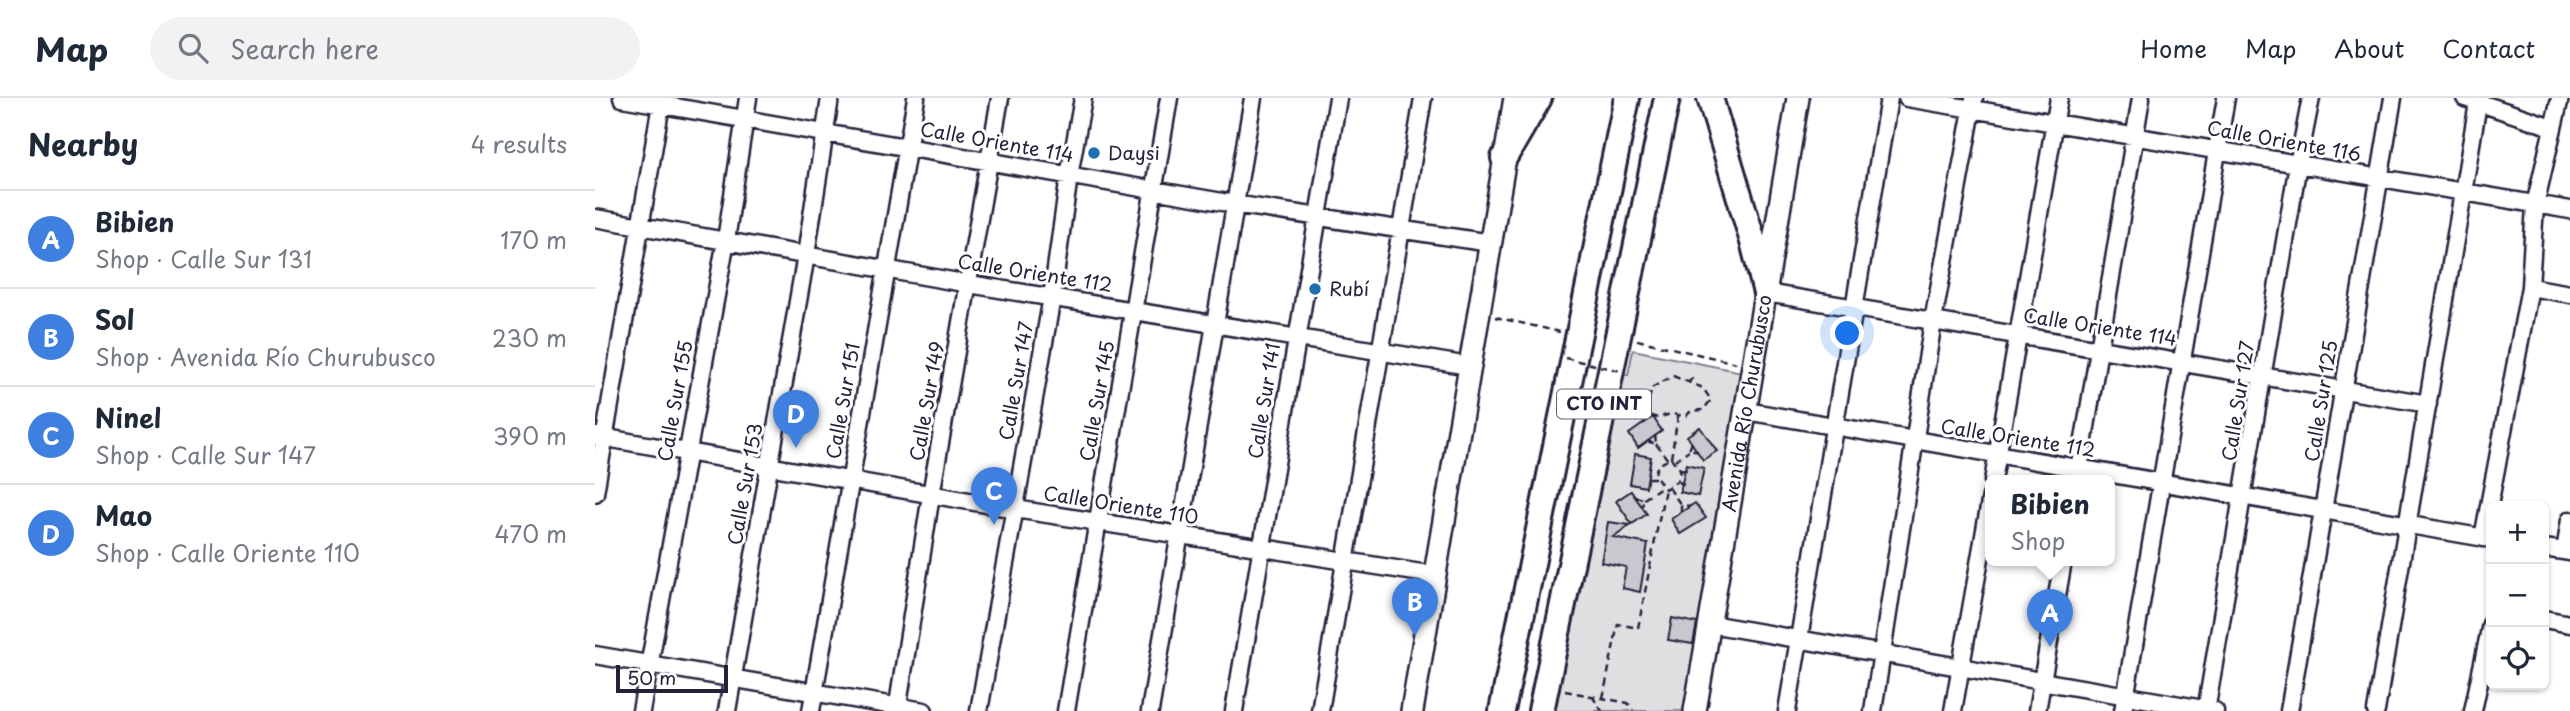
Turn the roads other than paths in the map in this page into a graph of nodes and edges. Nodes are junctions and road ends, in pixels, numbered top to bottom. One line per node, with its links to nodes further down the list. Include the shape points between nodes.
1 (622, 98): 26 (street, Calle Oriente 114)
2 (748, 98): 28 (street, Calle Sur 155)
3 (830, 98): 31 (street, Calle Sur 153)
4 (916, 98): 33 (street, Calle Sur 151)
5 (1000, 98): 36 (street, Calle Sur 149)
6 (1083, 98): 38 (street, Calle Sur 147)
7 (1169, 98): 40 (street, Calle Sur 145)
8 (1253, 98): 42 (street)
9 (1338, 98): 45 (street, Calle Sur 141)
10 (1423, 98): 48 (street)
11 (1515, 98): 35 (main road)
12 (1539, 98): 35 (highway)
13 (1627, 98): 126 (highway, CTO INT)
14 (1667, 98): 127 (highway, CTO INT)
15 (1710, 98): 55 (highway)
16 (1798, 98): 55 (main road, Avenida Río Churubusco)
17 (1889, 98): 58 (street)
18 (1907, 98): 27 (street, Calle Oriente 116)
19 (2059, 98): 29 (street)
20 (2141, 98): 32 (street)
21 (2226, 98): 34 (street)
22 (2311, 98): 37 (street, Calle Sur 127)
23 (2393, 98): 39 (street, Calle Sur 125)
24 (2560, 98): 30 (street)
25 (2472, 100): 30 (street); 41 (street)
26 (662, 101): 28 (street, Calle Oriente 114); 47 (street)
27 (1973, 103): 29 (street, Calle Oriente 116); 60 (street)
28 (744, 119): 31 (street, Calle Oriente 114); 49 (street, Calle Sur 155)
29 (2053, 122): 32 (street, Calle Oriente 116); 62 (street)
30 (2552, 127): 43 (street)
31 (824, 133): 33 (street, Calle Oriente 114); 51 (street, Calle Sur 153)
32 (2134, 136): 34 (street, Calle Oriente 116); 64 (street)
33 (908, 148): 36 (street, Calle Oriente 114); 52 (street, Calle Sur 151)
34 (2216, 150): 37 (street, Calle Oriente 116); 66 (street)
35 (1504, 158): 50 (main road)
36 (990, 162): 38 (street, Calle Oriente 114); 53 (street, Calle Sur 149)
37 (2298, 164): 39 (street, Calle Oriente 116); 68 (street, Calle Sur 127)
38 (1069, 176): 40 (street, Calle Oriente 114); 57 (street, Calle Sur 147)
39 (2379, 179): 41 (street, Calle Oriente 116); 69 (street, Calle Sur 125)
40 (1153, 190): 42 (street, Calle Oriente 114); 59 (street, Calle Sur 145)
41 (2463, 192): 43 (street, Calle Oriente 116); 70 (street)
42 (1234, 204): 45 (street, Calle Oriente 114); 61 (street)
43 (2535, 205): 44 (street, Calle Oriente 116); 54 (street)
44 (2570, 210)
45 (1317, 217): 48 (street, Calle Oriente 114); 63 (street, Calle Sur 141)
46 (595, 218): 47 (street, Calle Oriente 112)
47 (642, 226): 49 (street, Calle Oriente 112); 73 (street)
48 (1401, 231): 50 (street, Calle Oriente 114); 65 (street)
49 (726, 240): 51 (street, Calle Oriente 112); 75 (street, Calle Sur 155)
50 (1490, 243): 67 (main road)
51 (806, 255): 52 (street, Calle Oriente 112); 77 (street, Calle Sur 153)
52 (887, 268): 53 (street, Calle Oriente 112); 81 (street, Calle Sur 151)
53 (969, 284): 57 (street, Calle Oriente 112); 84 (street, Calle Sur 149)
54 (2530, 287): 56 (street); 86 (street)
55 (1766, 293): 58 (street, Calle Oriente 114); 71 (main road, Avenida Río Churubusco)
56 (2570, 294)
57 (1052, 297): 59 (street, Calle Oriente 112); 87 (street, Calle Sur 147)
58 (1853, 307): 60 (street, Calle Oriente 114); 72 (street)
59 (1135, 309): 61 (street, Calle Oriente 112); 90 (street, Calle Sur 145)
60 (1933, 321): 62 (street, Calle Oriente 114); 74 (street)
61 (1214, 323): 63 (street, Calle Oriente 112); 93 (street)
62 (2017, 335): 64 (street, Calle Oriente 114); 76 (street)
63 (1296, 337): 65 (street, Calle Oriente 112); 95 (street, Calle Sur 141)
64 (2098, 348): 66 (street, Calle Oriente 114); 79 (street)
65 (1381, 351): 67 (street, Calle Oriente 112); 98 (street)
66 (2182, 362): 68 (street, Calle Oriente 114); 82 (street)
67 (1469, 366): 100 (main road)
68 (2264, 375): 69 (street, Calle Oriente 114); 85 (street, Calle Sur 127)
69 (2344, 389): 70 (street, Calle Oriente 114); 88 (street, Calle Sur 125)
70 (2428, 404): 91 (street)
71 (1746, 411): 72 (street, Calle Oriente 112); 102 (main road, Avenida Río Churubusco)
72 (1833, 428): 74 (street, Calle Oriente 112); 105 (street)
73 (600, 437): 75 (street, Calle Oriente 110); 83 (street)
74 (1915, 442): 76 (street, Calle Oriente 112); 106 (street)
75 (686, 452): 77 (street, Calle Oriente 110); 108 (street, Calle Sur 155)
76 (1998, 456): 78 (street); 79 (street, Calle Oriente 112)
77 (769, 466): 81 (street, Calle Oriente 110); 110 (street, Calle Sur 153)
78 (1994, 475)
79 (2078, 475)
80 (2115, 479): 82 (street, Calle Oriente 112)
81 (850, 481): 84 (street, Calle Oriente 110); 112 (street, Calle Sur 151)
82 (2161, 483): 85 (street, Calle Oriente 112); 113 (street)
83 (595, 494)
84 (931, 495): 87 (street, Calle Oriente 110); 114 (street, Calle Sur 149)
85 (2243, 497): 88 (street, Calle Oriente 112); 115 (street, Calle Sur 127)
86 (2493, 501)
87 (1015, 509): 90 (street, Calle Oriente 110); 120 (street, Calle Sur 147)
88 (2325, 509): 91 (street, Calle Oriente 112); 133 (street, Calle Sur 125)
89 (2570, 520): 97 (street)
90 (1097, 523): 93 (street, Calle Oriente 110); 121 (street, Calle Sur 145)
91 (2407, 523): 94 (street, Calle Oriente 112); 134 (street)
92 (1985, 524): 109 (street)
93 (1179, 536): 95 (street, Calle Oriente 110); 122 (street)
94 (2486, 539)
95 (1261, 549): 98 (street, Calle Oriente 110); 123 (street, Calle Sur 141)
96 (2549, 549): 97 (street)
97 (2567, 552)
98 (1346, 562): 100 (street, Calle Oriente 110); 124 (street)
99 (2062, 566): 111 (street)
100 (1434, 575): 125 (main road)
101 (2549, 620): 103 (street)
102 (1710, 624): 105 (street); 128 (main road, Avenida Río Churubusco)
103 (2570, 624)
104 (2490, 627): 135 (street)
105 (1800, 640): 106 (street); 129 (street)
106 (1883, 654): 109 (street); 130 (street)
107 (595, 655): 108 (street)
108 (649, 665): 110 (street); 116 (street, Calle Sur 155)
109 (1960, 667): 111 (street); 131 (street)
110 (733, 679): 112 (street); 117 (street, Calle Sur 153)
111 (2042, 682): 113 (street); 132 (street)
112 (814, 692): 114 (street); 118 (street, Calle Sur 151)
113 (2125, 703): 115 (street)
114 (897, 709): 119 (street)
115 (2209, 710)
116 (641, 711)
117 (727, 711)
118 (811, 711)
119 (923, 711)
120 (979, 711)
121 (1066, 711)
122 (1150, 711)
123 (1234, 711)
124 (1320, 711)
125 (1412, 711)
126 (1501, 711)
127 (1541, 711)
128 (1695, 711)
129 (1787, 711)
130 (1873, 711)
131 (1953, 711)
132 (2037, 711)
133 (2288, 711)
134 (2376, 711)
135 (2473, 711)

